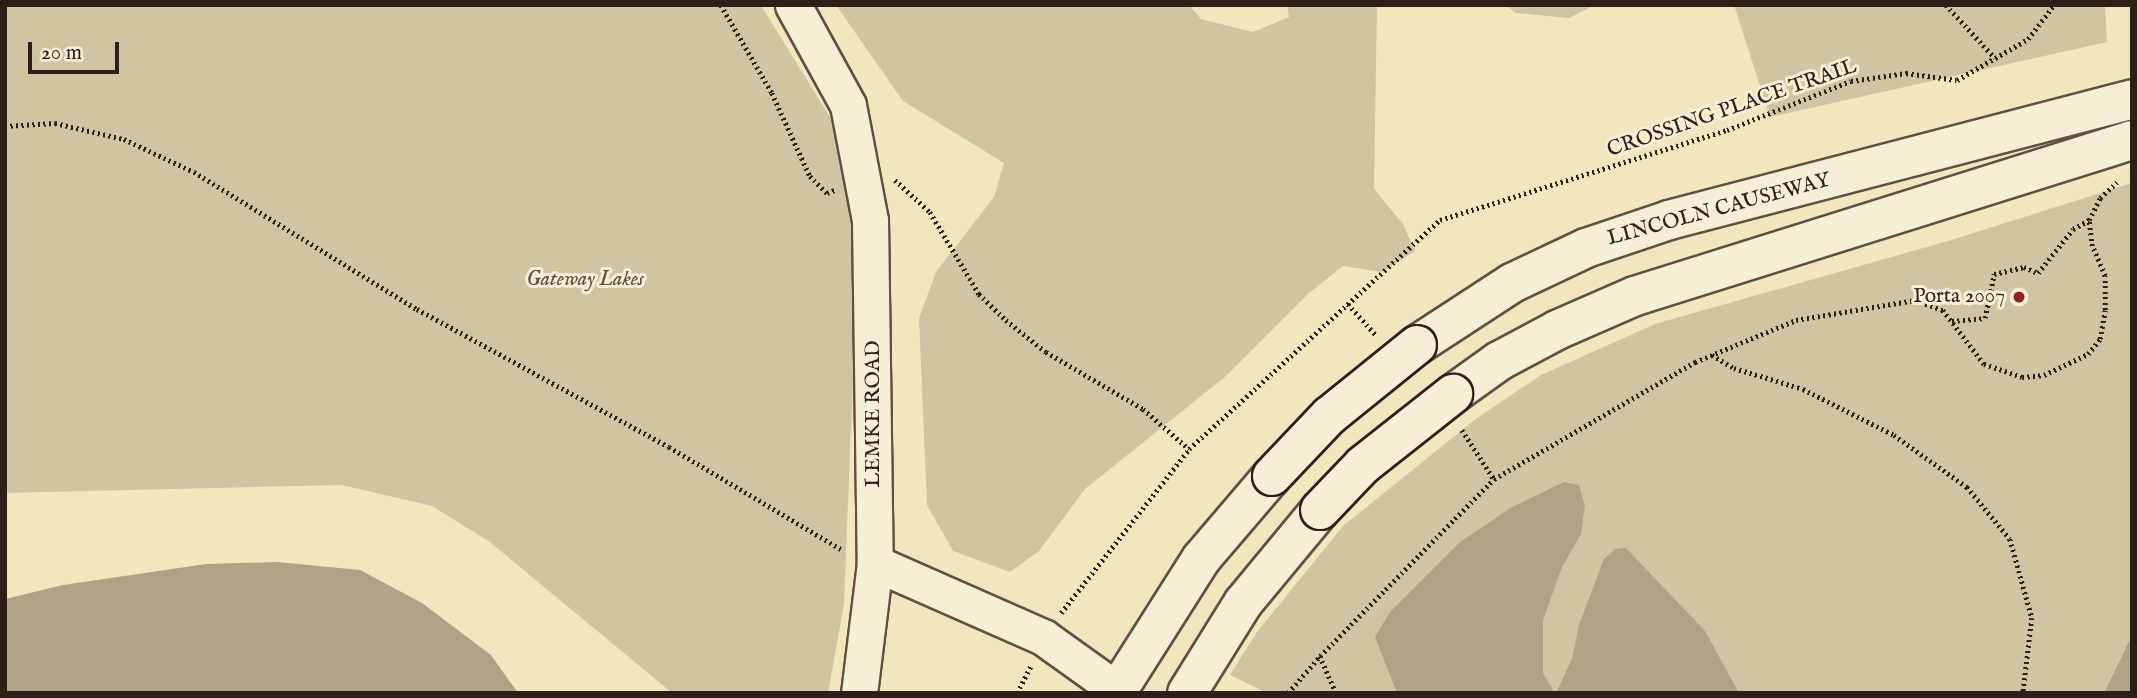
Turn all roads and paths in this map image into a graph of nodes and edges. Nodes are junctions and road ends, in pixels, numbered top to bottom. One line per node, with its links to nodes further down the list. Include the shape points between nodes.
1 (721, 5): 9 (path, via 772,93 810,176 827,193)
2 (793, 5): 9 (street, LEMKE ROAD, via 848,104)
3 (1946, 5): 5 (path)
4 (2054, 5): 5 (path, CROSSING PLACE TRAIL, via 2028,39)
5 (1995, 58): 14 (path, CROSSING PLACE TRAIL, via 1957,80 1906,73 1851,81 1727,131 1440,220)
6 (2128, 100): 18 (main road, LINCOLN CAUSEWAY, bridge, via 1669,220 1586,248 1513,283 1417,345 1329,416 1201,559)
7 (5, 126): 15 (path, via 55,123 124,139 194,172 417,309 669,447 830,544)
8 (2132, 139): 21 (main road, bridge, via 1635,296 1499,361 1363,466 1320,510 1243,603)
9 (865, 177): 14 (path, via 897,180 930,212 979,294 1006,320 1046,352 1143,410); 15 (street, LEMKE ROAD, via 875,315)
10 (2122, 177): 11 (path, via 2100,198)
11 (2089, 220): 12 (path, via 2073,229 2038,273 2024,267 1994,274 1985,318); 12 (path, via 2092,246 2105,276 2105,310 2101,339 2088,355 2044,375 2022,377 1984,364)
12 (1951, 321): 13 (path, via 1943,310 1914,299 1796,320)
13 (1712, 355): 17 (path, via 1494,479); 24 (path, via 1734,368 1802,389 1894,435 1967,487 2010,539 2032,618)
14 (1189, 449): 16 (path, CROSSING PLACE TRAIL)
15 (874, 563): 16 (street); 19 (street)
16 (1043, 637): 18 (street); 20 (path, CROSSING PLACE TRAIL)
17 (1320, 656): 22 (path); 23 (path)
18 (1118, 692)
19 (859, 693)
20 (1017, 693)
21 (1187, 693)
22 (1288, 693)
23 (1336, 693)
24 (2023, 693)

